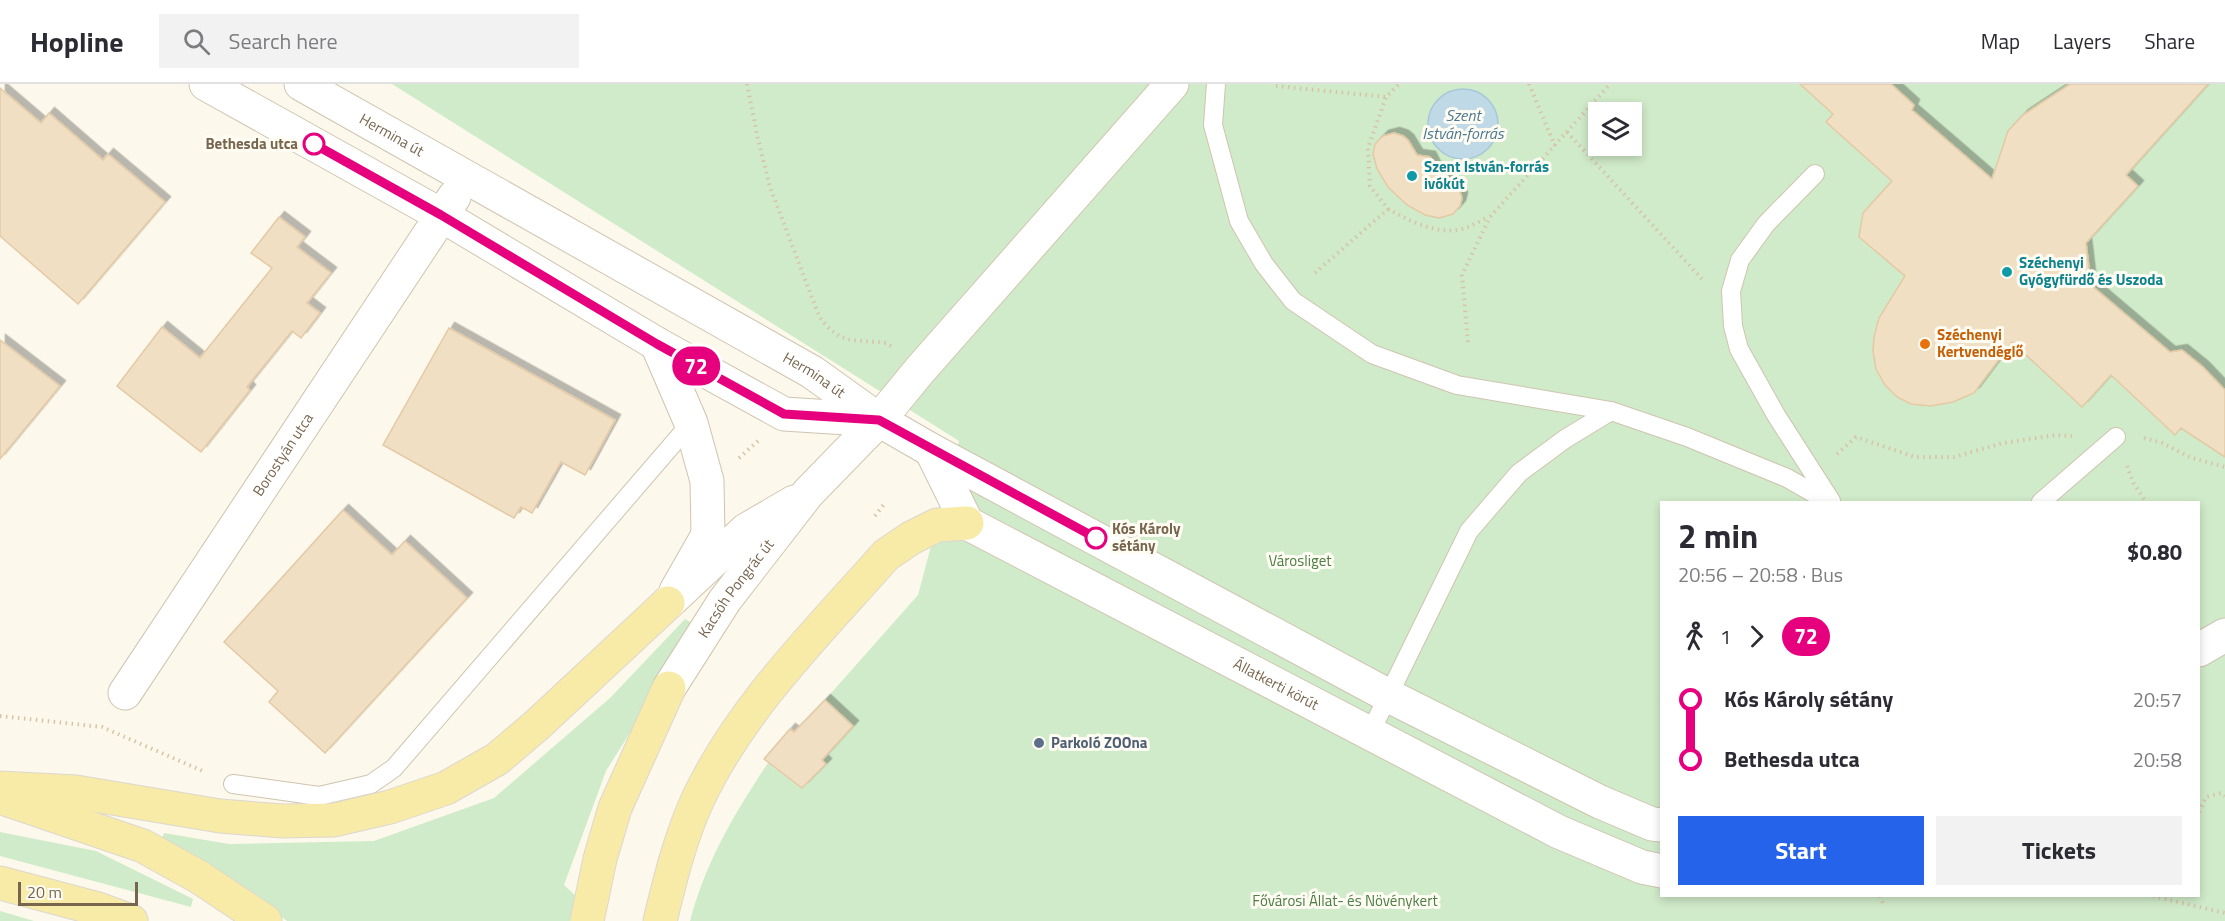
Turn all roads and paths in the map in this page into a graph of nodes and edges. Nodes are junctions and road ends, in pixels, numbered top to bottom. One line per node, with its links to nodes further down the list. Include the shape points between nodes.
1 (206, 84): 16 (street, Hermina út)
2 (301, 84): 14 (street, Hermina út)
3 (747, 84): 22 (path, via 770,187 819,316 839,337 886,343)
4 (1172, 84): 22 (street)
5 (1216, 84): 23 (lane, via 1213,125 1239,221 1264,264 1293,301 1371,354 1457,385)
6 (1399, 84): 10 (path)
7 (1529, 84): 12 (path)
8 (1610, 84): 11 (path)
9 (1276, 86): 10 (path)
10 (1386, 97): 15 (path, via 1368,148 1370,186)
11 (1567, 132): 12 (path); 19 (path, via 1702,279)
12 (1555, 147): 17 (path)
13 (1815, 174): 32 (lane, via 1766,224 1740,260 1731,291 1739,349)
14 (467, 177): 16 (street, Borostyán utca); 24 (street, Hermina út, via 812,372)
15 (1388, 209): 17 (path, via 1415,224 1450,230 1463,229); 18 (path)
16 (441, 215): 21 (street, Hermina út); 40 (street, Borostyán utca)
17 (1490, 217): 20 (path, via 1462,275)
18 (1315, 273)
19 (1704, 289)
20 (1468, 342)
21 (657, 344): 24 (street, Hermina út, via 784,414); 25 (street)
22 (920, 370): 24 (street)
23 (1611, 411): 31 (lane, via 1787,478); 41 (lane, via 1519,473 1469,531)
24 (879, 420): 27 (street); 30 (street, Kacsóh Pongrác út)
25 (691, 423): 36 (street, via 707,481 708,535); 44 (lane, via 394,768 370,784 319,796)
26 (2116, 437): 28 (path, via 2056,435 2003,442 1954,457 1915,457 1856,437); 29 (path, via 2131,434 2162,443 2192,459); 33 (lane); 34 (path, via 2133,484)
27 (931, 450): 35 (street); 41 (street)
28 (1837, 454)
29 (2225, 467)
30 (808, 494): 36 (street, Kacsóh Pongrác út, via 746,530); 39 (street, Kacsóh Pongrác út, via 725,600)
31 (1828, 501)
32 (1829, 501)
33 (2042, 501)
34 (2145, 501)
35 (967, 523): 43 (street, Állatkerti körút); 59 (main road, via 937,525 886,555 763,695 730,741 697,800 675,859)
36 (668, 603): 45 (main road, via 497,759 446,788 390,807 334,820 283,821 220,816 76,792)
37 (2225, 635): 38 (street)
38 (2200, 649)
39 (669, 688): 58 (main road, bridge, via 615,808)
40 (125, 693)
41 (1389, 696): 43 (lane); 49 (street, via 1600,802)
42 (0, 716): 44 (path, via 102,726)
43 (1370, 733): 50 (street, Állatkerti körút, via 1559,832 1642,867)
44 (233, 784)
45 (0, 788)
46 (2225, 796): 48 (path, via 2221,793 2206,797)
47 (0, 798): 57 (main road, via 143,846)
48 (2200, 810)
49 (1660, 825)
50 (1660, 871)
51 (0, 883): 56 (main road)
52 (1880, 897): 54 (path)
53 (2169, 897): 55 (path)
54 (1884, 905)
55 (2225, 913)
56 (131, 921)
57 (265, 921)
58 (587, 921)
59 (660, 921)

